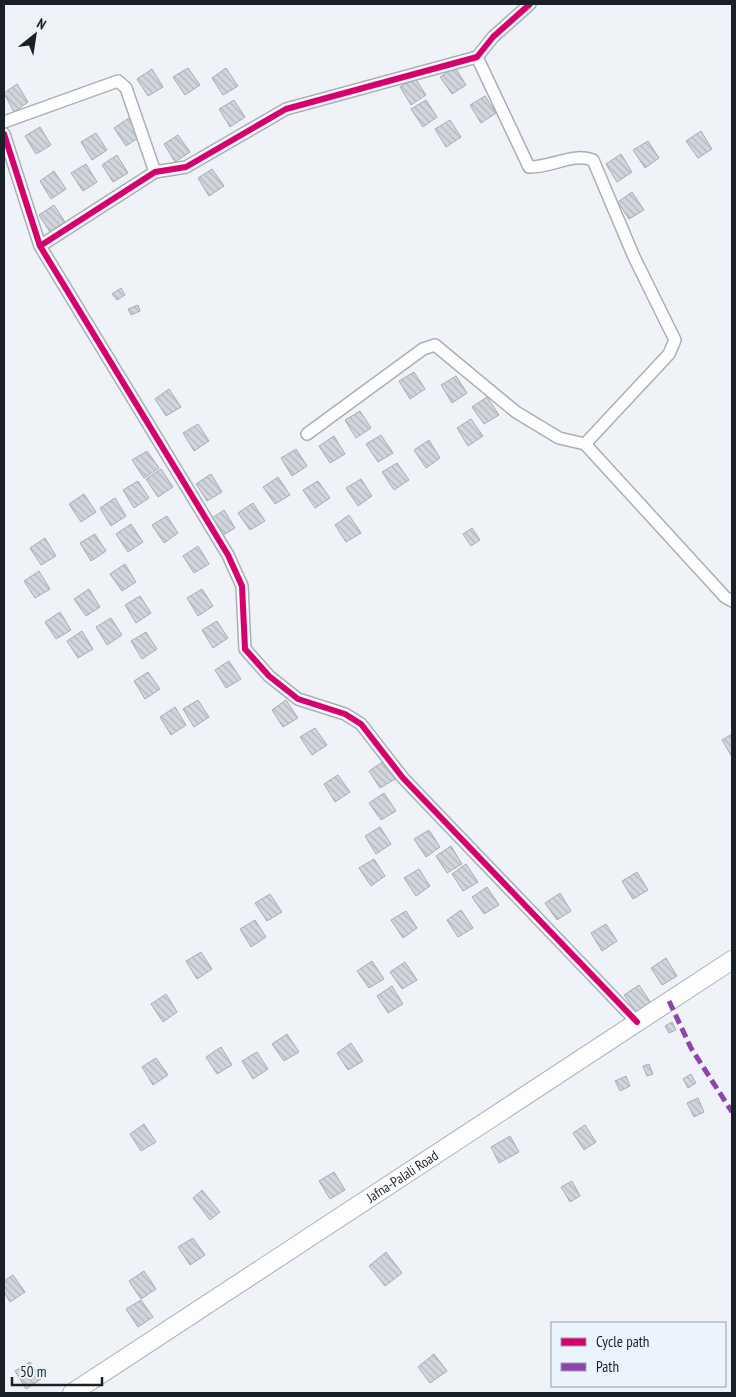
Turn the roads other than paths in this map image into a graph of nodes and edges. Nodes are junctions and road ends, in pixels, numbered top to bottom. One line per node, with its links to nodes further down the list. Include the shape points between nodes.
1 (530, 4): 2 (street, via 493,37)
2 (477, 57): 5 (street, via 286,109 186,167); 8 (street, via 529,167 542,168 583,156 592,160 634,257 676,340 669,354)
3 (4, 122): 5 (street, via 118,80 126,88)
4 (4, 134): 6 (street)
5 (155, 172): 6 (street)
6 (40, 246): 11 (street, via 228,555 242,586 245,649 269,676 298,699 345,714 361,724 403,778)
7 (307, 434): 8 (street, via 423,349 435,345 516,412 559,438)
8 (585, 444): 9 (street)
9 (732, 602)
10 (732, 960): 11 (main road, Jafna-Palali Road)
11 (637, 1022): 12 (main road, Jafna-Palali Road)
12 (72, 1393)

